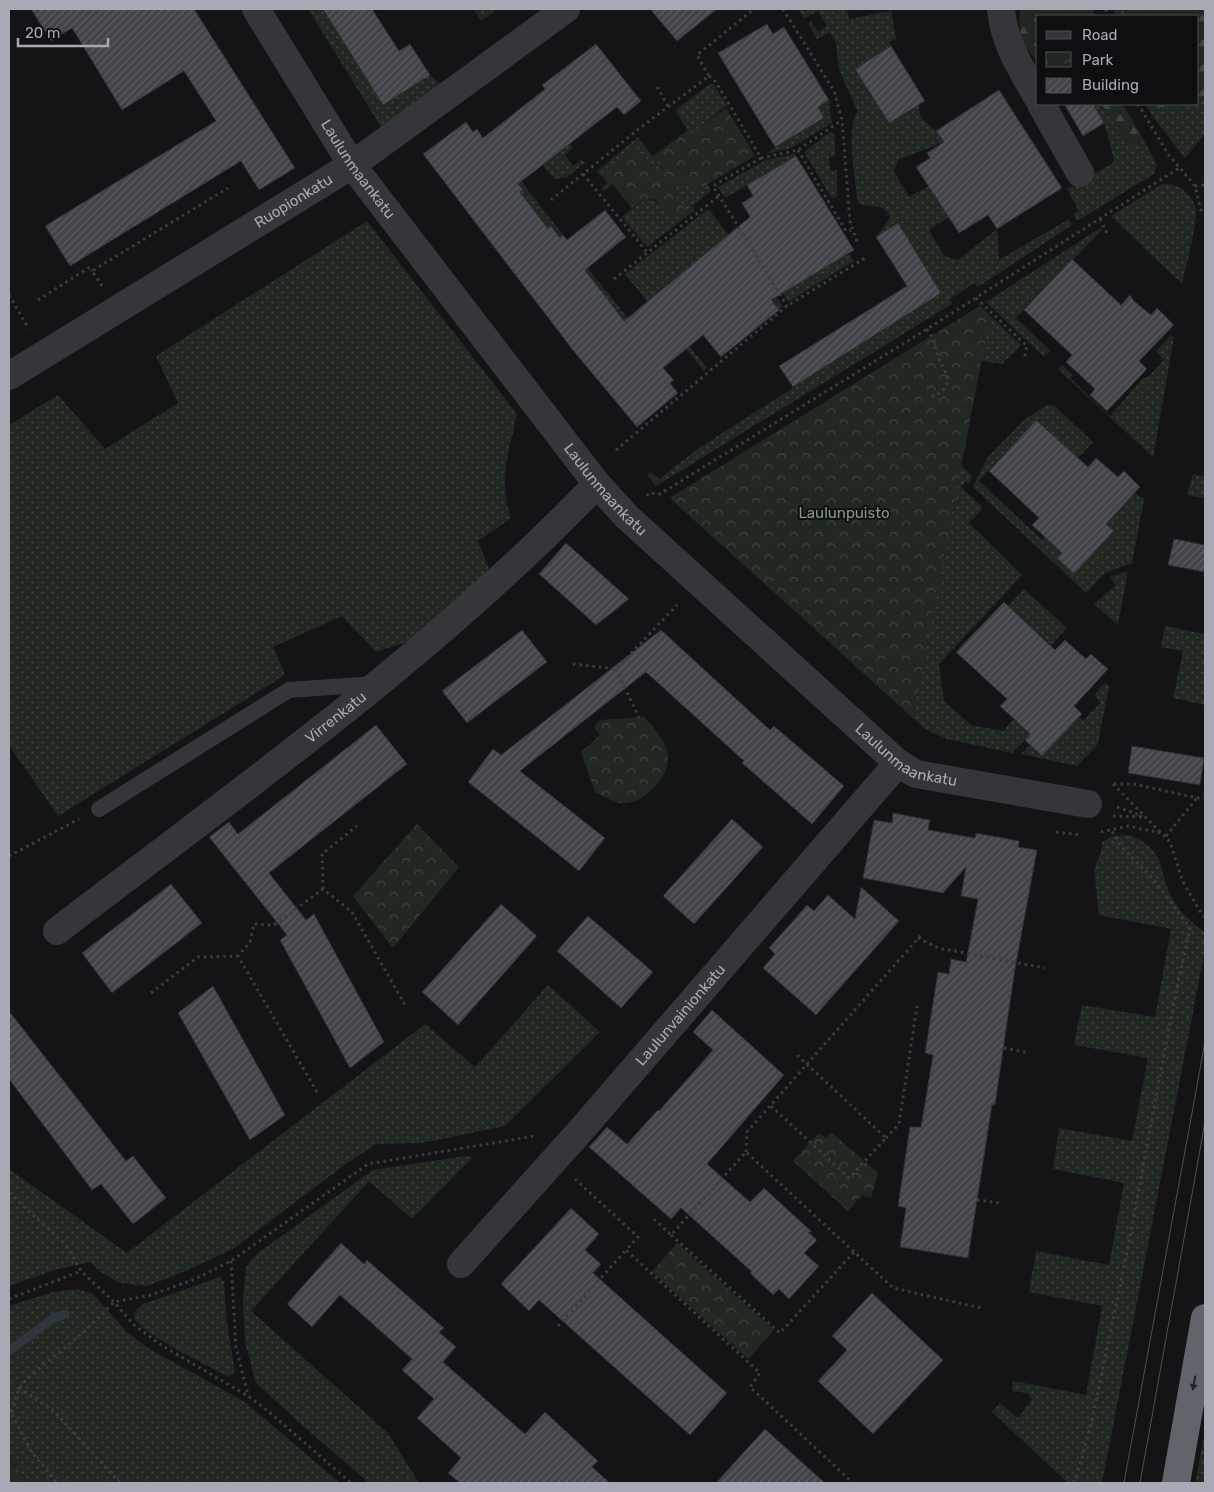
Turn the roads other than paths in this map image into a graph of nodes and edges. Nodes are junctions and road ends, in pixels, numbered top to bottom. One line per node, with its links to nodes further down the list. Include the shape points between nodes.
1 (256, 9): 6 (street, Laulunmaankatu)
2 (566, 9): 6 (street, Ruopionkatu)
3 (1001, 9): 4 (street, via 1010,49)
4 (1036, 94)
5 (1042, 105): 7 (street)
6 (352, 165): 8 (street, Ruopionkatu); 9 (street, Laulunmaankatu)
7 (1080, 173)
8 (9, 376)
9 (597, 484): 10 (street, Virrenkatu, via 550,534); 11 (street, Laulunmaankatu, via 626,516)
10 (380, 684): 13 (lane, via 289,690); 14 (street, Virrenkatu)
11 (898, 763): 12 (street, Laulunmaankatu, via 916,774); 15 (street, Laulunvainionkatu)
12 (1088, 804)
13 (99, 809)
14 (57, 931)
15 (461, 1264)
16 (1205, 1318): 17 (highway, one-way to 17)
17 (1176, 1483)

